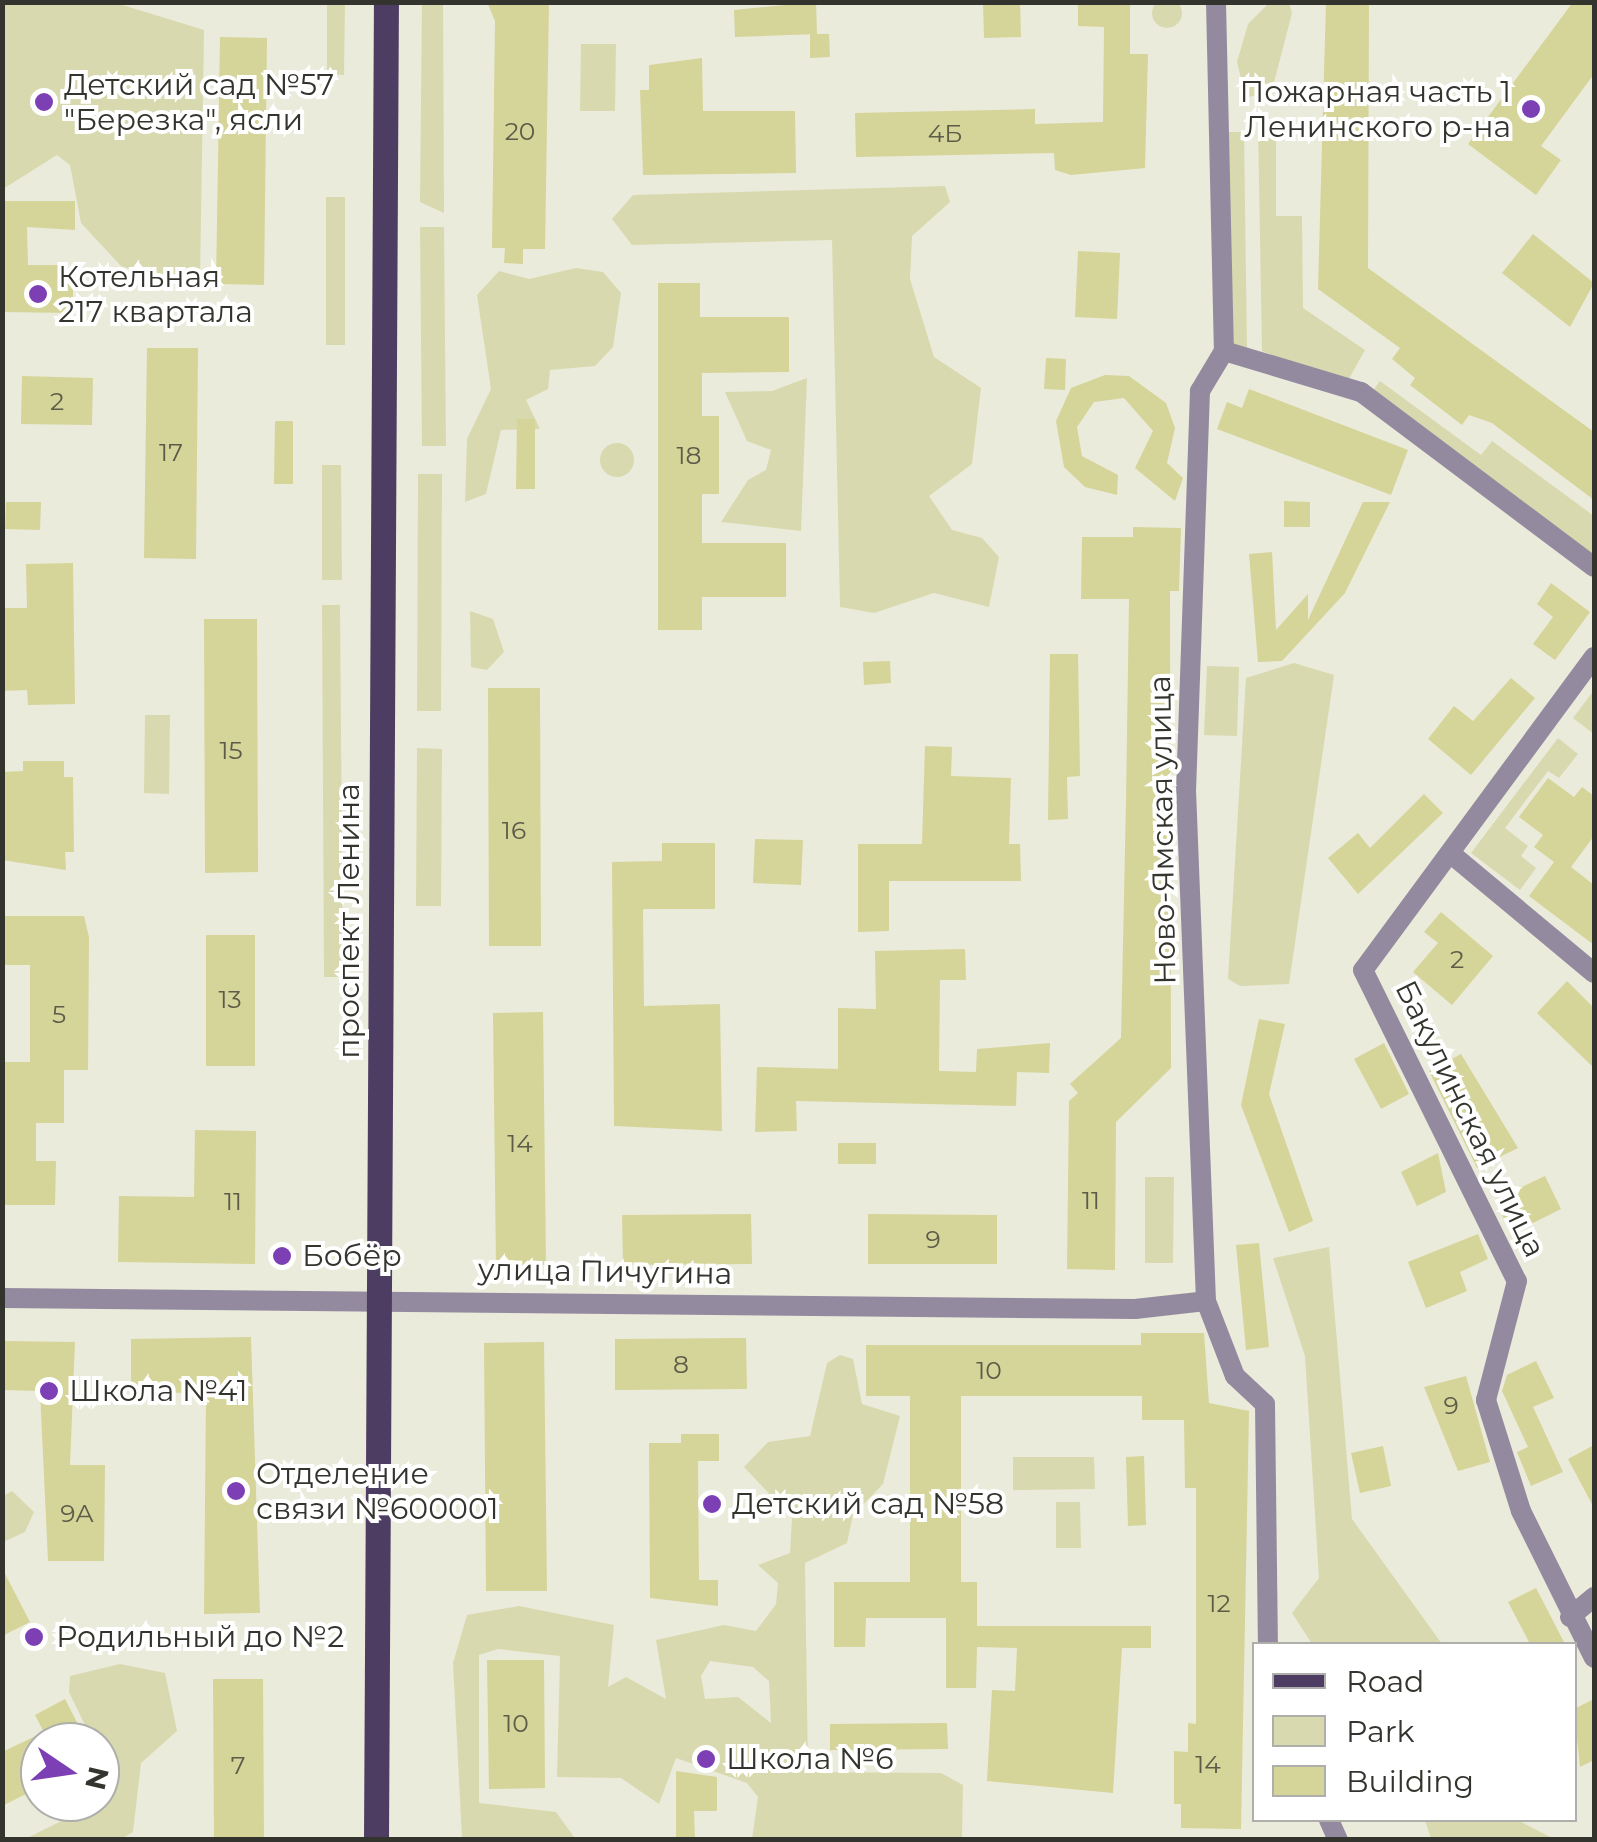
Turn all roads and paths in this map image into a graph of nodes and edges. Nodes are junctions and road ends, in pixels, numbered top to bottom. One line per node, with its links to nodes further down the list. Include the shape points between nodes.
1 (386, 2): 9 (main road, проспект Ленина)
2 (1216, 2): 3 (street)
3 (1224, 351): 4 (street, via 1361,392); 10 (street, Ново-Ямская улица, via 1200,392 1186,790)
4 (1594, 567)
5 (1594, 657): 6 (street, Бакулинская улица)
6 (1450, 853): 7 (street); 12 (street, Бакулинская улица, via 1364,970 1517,1281 1486,1400 1521,1511)
7 (1594, 973)
8 (2, 1298): 9 (street, улица Пичугина)
9 (379, 1301): 10 (street, улица Пичугина, via 1135,1309); 15 (main road, проспект Ленина)
10 (1206, 1301): 13 (street, Ново-Ямская улица, via 1235,1376 1264,1404)
11 (1594, 1597): 12 (street)
12 (1570, 1617): 14 (street, Бакулинская улица)
13 (1268, 1642)
14 (1594, 1658)
15 (376, 1840)

